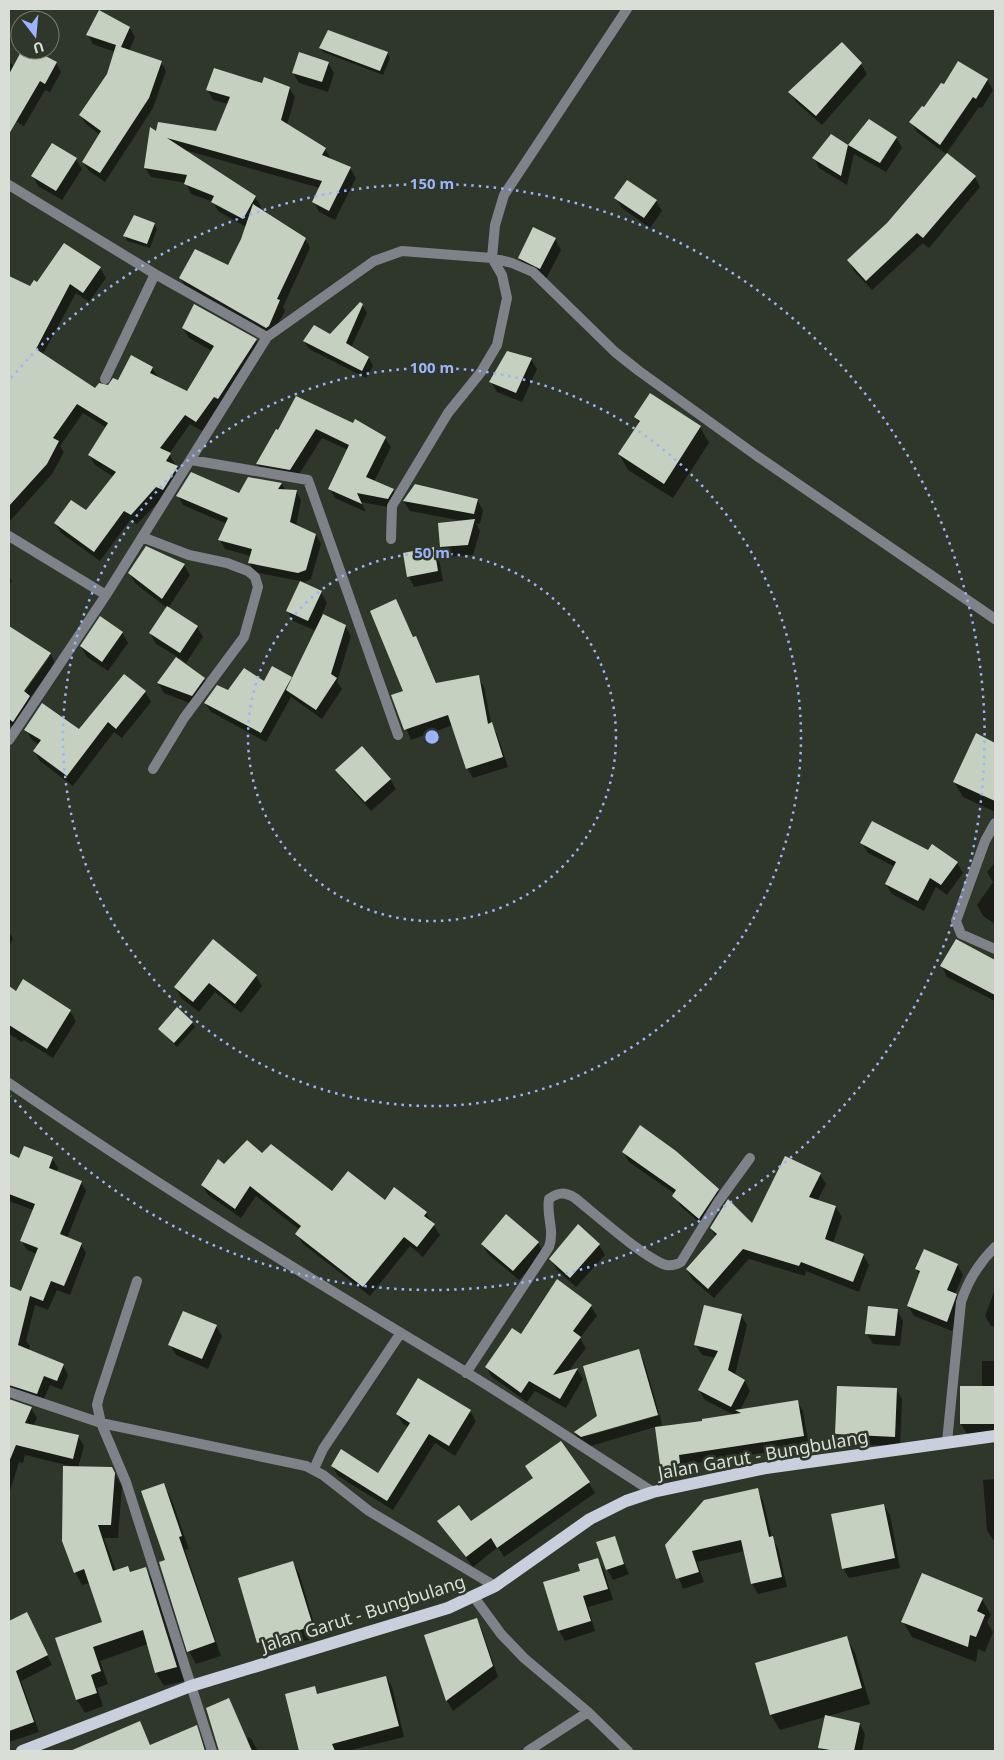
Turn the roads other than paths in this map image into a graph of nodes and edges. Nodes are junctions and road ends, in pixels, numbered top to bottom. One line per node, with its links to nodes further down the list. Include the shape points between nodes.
1 (627, 9): 3 (street, via 504,195 495,225)
2 (9, 185): 4 (street)
3 (492, 258): 5 (street, via 414,251 389,254 374,261); 10 (street, via 502,275 507,298 497,345 482,372 448,413 392,506); 12 (street, via 533,272 639,371)
4 (155, 274): 5 (street); 6 (street)
5 (267, 337): 7 (street)
6 (105, 379)
7 (191, 460): 9 (street); 13 (street, via 308,480)
8 (9, 536): 11 (street)
9 (142, 536): 11 (street); 15 (street, via 189,555 248,571 255,577 258,587 244,637 184,718)
10 (391, 539)
11 (106, 595): 14 (street)
12 (995, 619)
13 (398, 735)
14 (9, 740)
15 (153, 769)
16 (995, 823): 17 (street, via 985,841 956,926 961,934)
17 (995, 950)
18 (9, 1083): 22 (street, via 118,1158)
19 (750, 1158): 23 (street, via 681,1262 674,1266 652,1257 565,1192 554,1195 549,1199 547,1209 553,1238 549,1248)
20 (995, 1247): 27 (street, via 977,1268 961,1302)
21 (137, 1281): 25 (street, via 99,1397)
22 (400, 1334): 23 (street); 28 (street)
23 (466, 1373): 29 (street)
24 (9, 1392): 25 (street)
25 (101, 1423): 28 (street); 32 (street, via 126,1482)
26 (995, 1436): 27 (main road, Jalan Garut - Bungbulang)
27 (947, 1442): 29 (main road, Jalan Garut - Bungbulang, via 766,1468)
28 (314, 1469): 30 (street, via 369,1511)
29 (653, 1492): 30 (main road, Jalan Garut - Bungbulang, via 590,1519)
30 (494, 1586): 31 (main road, Jalan Garut - Bungbulang)
31 (474, 1597): 32 (main road, Jalan Garut - Bungbulang, via 399,1624); 33 (street, via 518,1652)
32 (190, 1686): 34 (main road, Jalan Garut - Bungbulang); 35 (street)
33 (588, 1712): 36 (street); 37 (street)
34 (22, 1751)
35 (212, 1751)
36 (528, 1751)
37 (628, 1751)

